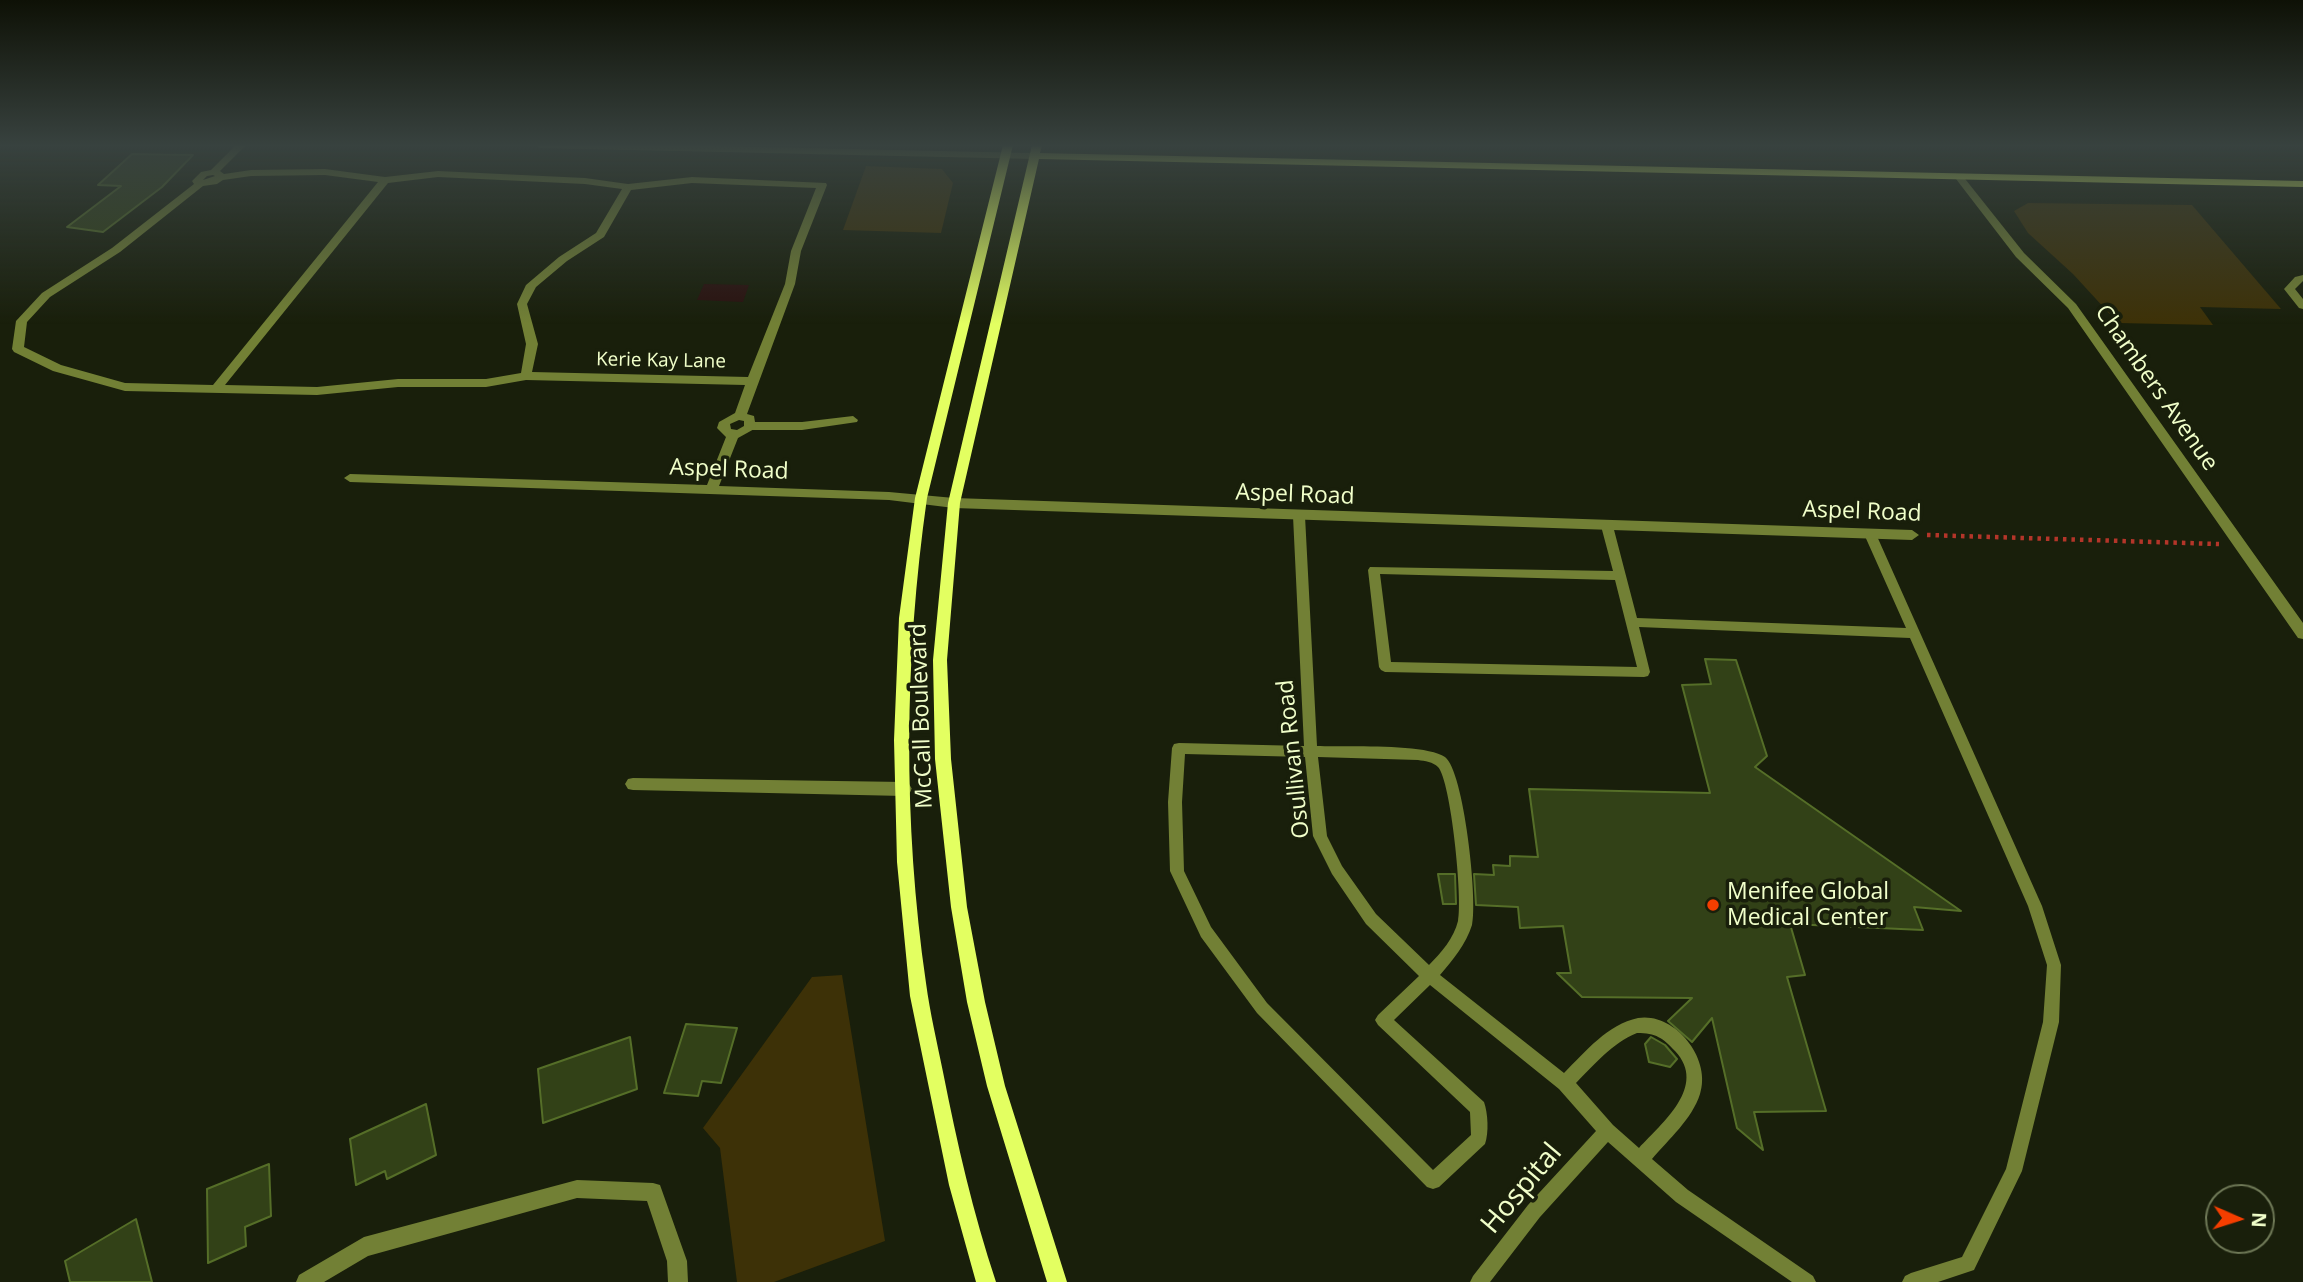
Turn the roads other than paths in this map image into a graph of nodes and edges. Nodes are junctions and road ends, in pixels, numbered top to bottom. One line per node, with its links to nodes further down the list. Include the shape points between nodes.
1 (173, 205): 12 (street, Kerie Kay Lane, via 116,250 46,295 22,321 19,349 57,368 125,387)
2 (365, 205): 12 (street)
3 (618, 205): 10 (street, via 600,235 531,285 522,304 532,344)
4 (814, 205): 11 (street, Kerie Kay Lane, via 796,251 790,284)
5 (994, 205): 19 (main road, McCall Boulevard)
6 (1022, 205): 20 (main road, McCall Boulevard)
7 (1981, 205): 28 (street, Chambers Avenue, via 2020,255 2072,306)
8 (2303, 278): 9 (street, via 2289,289)
9 (2303, 306)
10 (526, 376): 11 (street, Kerie Kay Lane); 12 (street, Kerie Kay Lane, via 486,383 398,383 317,391)
11 (752, 381): 13 (street)
12 (215, 390)
13 (740, 416): 15 (street, via 750,419); 16 (street, via 724,425)
14 (853, 420): 15 (lane)
15 (751, 426): 16 (street)
16 (733, 435): 18 (street)
17 (349, 478): 18 (street, Aspel Road)
18 (711, 491): 19 (street, Aspel Road)
19 (922, 498): 20 (street, Aspel Road); 31 (main road, McCall Boulevard, via 902,683)
20 (954, 503): 21 (street, Aspel Road); 39 (main road, McCall Boulevard, via 940,660 943,759 960,908 996,1086)
21 (1299, 516): 22 (street, Aspel Road); 29 (lane, Osullivan Road)
22 (1607, 526): 23 (street, Aspel Road); 25 (lane)
23 (1871, 534): 24 (street, Aspel Road); 27 (lane)
24 (1912, 535)
25 (1620, 576): 26 (lane); 26 (lane, via 1374,570 1385,667 1644,672)
26 (1632, 622): 27 (lane)
27 (1914, 633): 42 (lane, via 2035,906 2054,965 2052,1022 2014,1171 1968,1264)
28 (2303, 634)
29 (1311, 752): 32 (lane, Osullivan Road, via 1320,836 1336,870 1371,919); 32 (lane, via 1432,756 1445,765 1468,897 1459,937); 32 (lane, via 1178,748 1177,871 1206,933 1262,1008 1433,1181 1479,1138 1478,1108 1383,1020)
30 (633, 784): 31 (street)
31 (904, 789): 38 (main road, McCall Boulevard, via 918,986 946,1132)
32 (1429, 975): 33 (lane, Osullivan Road)
33 (1565, 1083): 34 (lane, Osullivan Road); 35 (lane, via 1621,1031 1637,1023 1655,1025 1675,1036 1692,1061 1692,1097)
34 (1607, 1131): 35 (lane); 40 (lane, Hospital, via 1534,1211)
35 (1641, 1159): 41 (lane, via 1682,1196)
36 (306, 1282): 37 (street, via 364,1247 577,1189 653,1192 677,1261)
37 (678, 1282)
38 (986, 1282)
39 (1057, 1282)
40 (1479, 1282)
41 (1807, 1282)
42 (1911, 1282)

